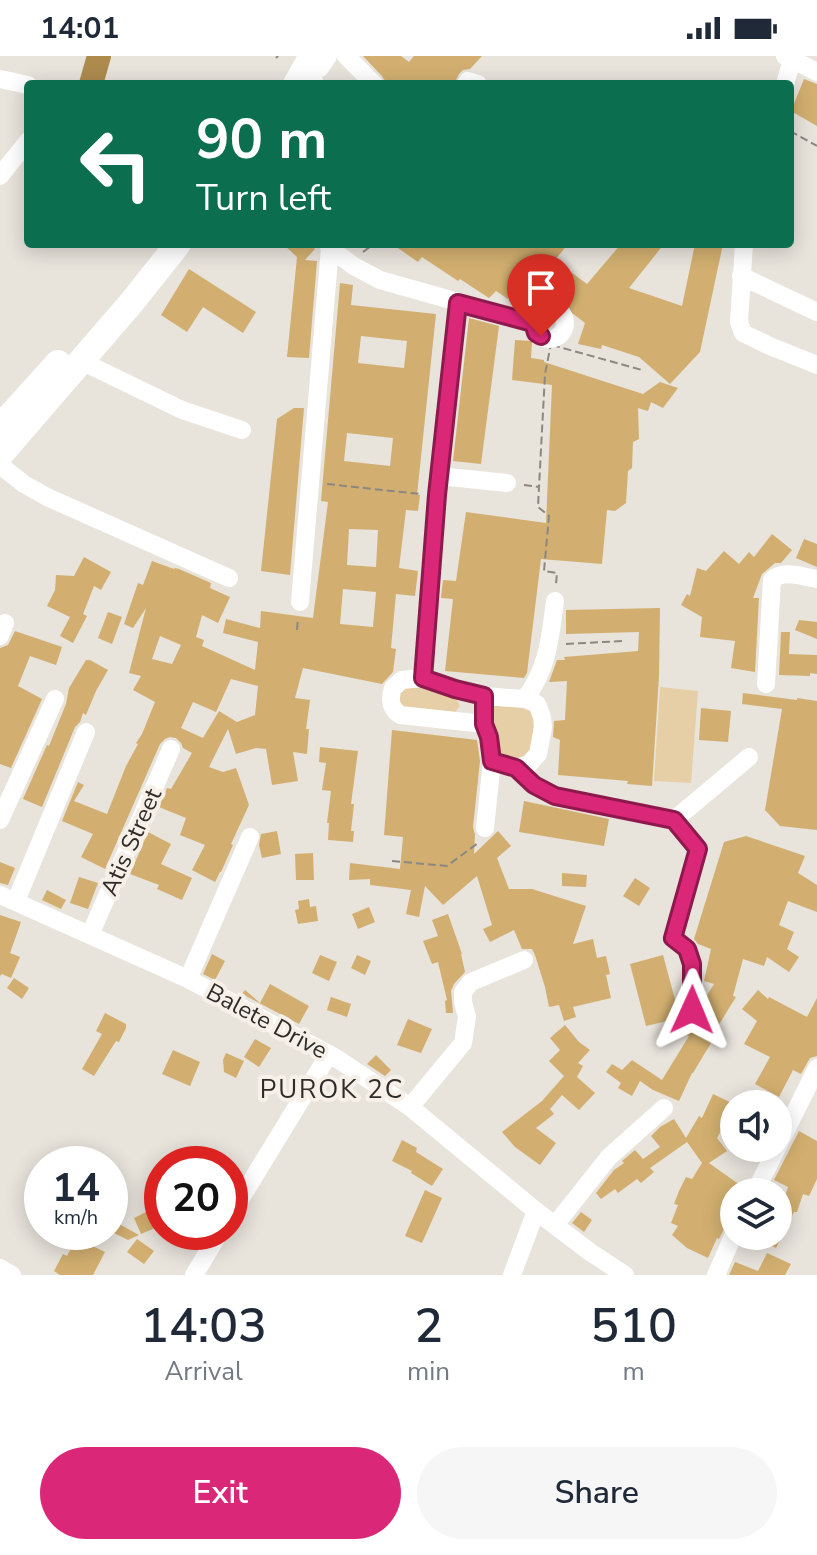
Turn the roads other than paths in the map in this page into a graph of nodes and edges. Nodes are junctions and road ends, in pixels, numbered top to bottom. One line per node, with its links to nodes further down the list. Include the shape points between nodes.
1 (346, 56): 5 (street)
2 (790, 57): 3 (street); 6 (street)
3 (817, 72)
4 (0, 79): 7 (street)
5 (370, 80)
6 (786, 80)
7 (24, 84)
8 (24, 146): 9 (street)
9 (0, 176)
10 (156, 248): 21 (highway)
11 (175, 248): 19 (highway)
12 (329, 248): 30 (street)
13 (331, 248): 16 (street, via 380,280)
14 (744, 248): 15 (street)
15 (741, 276): 17 (street); 20 (street, via 743,333)
16 (458, 303): 18 (street); 25 (street)
17 (817, 312)
18 (532, 329)
19 (81, 361): 22 (street, via 182,410); 23 (highway)
20 (817, 365)
21 (0, 427)
22 (242, 430)
23 (0, 455)
24 (0, 465): 27 (street, via 47,497)
25 (439, 476): 26 (street); 31 (street)
26 (507, 483)
27 (229, 578)
28 (817, 579): 32 (street, via 786,574 772,580)
29 (555, 601): 35 (street, via 538,682)
30 (300, 602)
31 (423, 678): 33 (street); 36 (street, via 395,684 393,710)
32 (766, 684)
33 (484, 696): 35 (street); 36 (street)
34 (55, 699): 42 (street)
35 (525, 699): 41 (street, via 537,704 543,727 538,754)
36 (484, 724): 40 (street)
37 (86, 732): 46 (street)
38 (171, 749): 47 (street, Atis Street)
39 (749, 757): 43 (street)
40 (492, 761): 41 (street); 44 (street)
41 (516, 768): 43 (street, via 555,796)
42 (0, 820)
43 (674, 820): 50 (street, via 698,849 673,938 687,949 692,964)
44 (485, 828)
45 (250, 837): 49 (street)
46 (5, 901): 47 (street, Balete Drive)
47 (90, 935): 49 (street, Balete Drive)
48 (524, 960): 53 (street, via 465,988 463,1043)
49 (188, 979): 51 (street, Balete Drive)
50 (692, 1010)
51 (329, 1054): 53 (street, Balete Drive); 56 (street)
52 (817, 1068): 55 (street)
53 (410, 1107): 57 (street, Balete Drive)
54 (664, 1108): 58 (street, via 609,1157)
55 (792, 1119)
56 (248, 1187)
57 (536, 1211): 58 (street, Balete Drive); 64 (street)
58 (555, 1225): 65 (street, Balete Drive)
59 (209, 1250): 63 (street)
60 (727, 1250): 66 (street)
61 (0, 1268): 62 (street)
62 (12, 1275)
63 (194, 1275)
64 (512, 1275)
65 (625, 1275)
66 (716, 1275)

